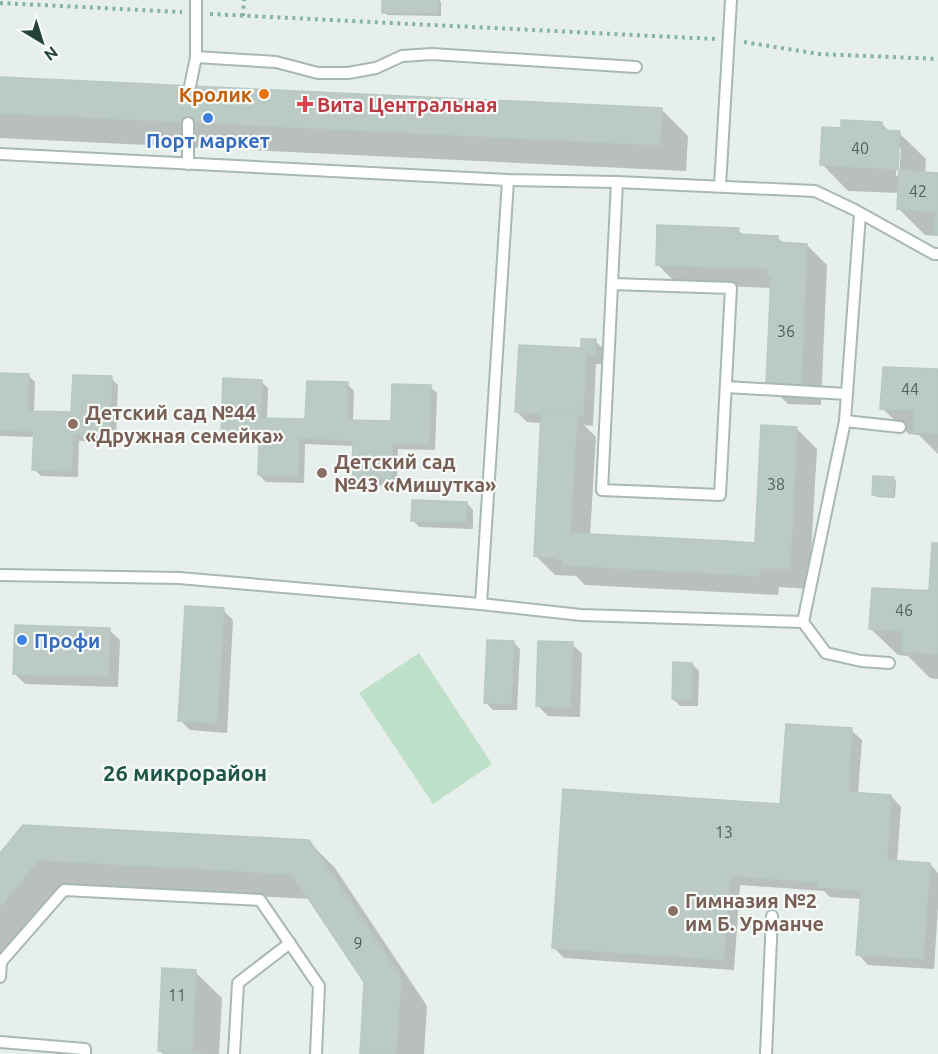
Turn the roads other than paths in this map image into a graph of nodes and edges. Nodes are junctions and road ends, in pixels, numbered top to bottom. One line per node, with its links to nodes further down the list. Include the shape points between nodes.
1 (196, 0): 3 (lane)
2 (731, 0): 11 (lane)
3 (196, 57): 4 (lane, via 276,62 318,73 348,73 376,68 402,56 432,54); 5 (lane)
4 (636, 67)
5 (190, 86)
6 (188, 123): 8 (lane)
7 (0, 154): 8 (lane)
8 (188, 164): 9 (lane)
9 (508, 180): 10 (lane); 20 (lane)
10 (617, 182): 11 (lane); 14 (lane)
11 (720, 186): 12 (lane, via 815,191)
12 (860, 214): 13 (lane); 16 (lane)
13 (937, 255)
14 (612, 284): 15 (lane, via 731,288); 15 (lane, via 602,490 720,495)
15 (726, 387): 16 (lane)
16 (847, 394): 17 (lane)
17 (845, 421): 18 (lane); 21 (lane)
18 (900, 427)
19 (0, 575): 20 (lane, via 179,578)
20 (481, 604): 21 (lane, via 581,615)
21 (803, 622): 22 (lane, via 826,653)
22 (889, 663)
23 (772, 916): 30 (lane)
24 (290, 943): 25 (lane, via 260,900 63,890 1,962); 28 (lane, via 238,983); 29 (lane, via 319,986)
25 (0, 977)
26 (0, 1042): 27 (lane, via 85,1049)
27 (85, 1054)
28 (234, 1054)
29 (316, 1054)
30 (766, 1054)

